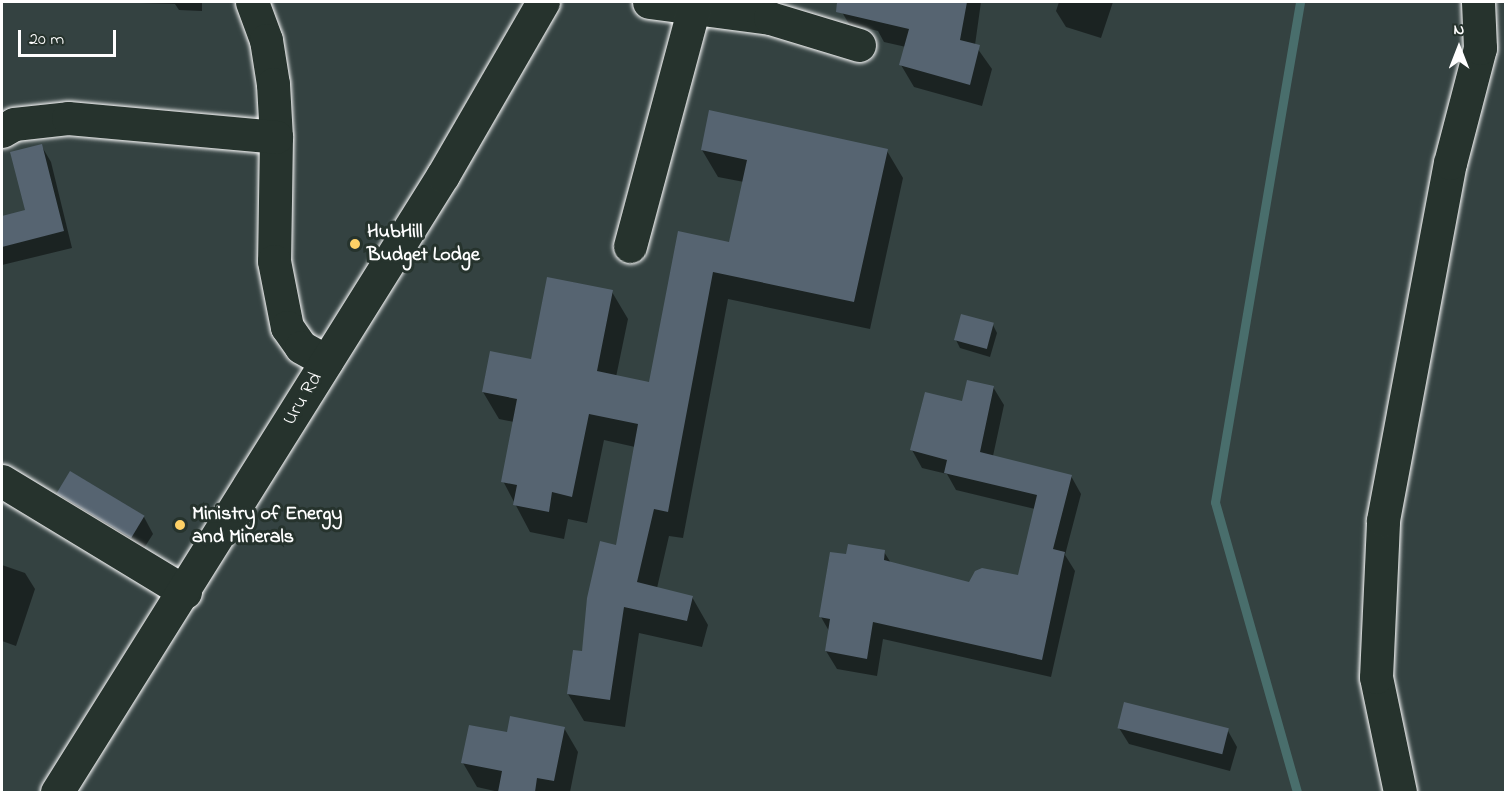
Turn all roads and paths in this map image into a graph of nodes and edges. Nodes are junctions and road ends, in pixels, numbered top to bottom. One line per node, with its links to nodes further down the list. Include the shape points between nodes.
1 (252, 2): 8 (street, via 266,40)
2 (543, 2): 10 (street, Uru Rd, via 443,175)
3 (649, 2): 5 (street)
4 (1478, 2): 14 (street, via 1480,48 1450,163 1383,520 1376,677)
5 (694, 7): 6 (street, via 770,18); 9 (street)
6 (859, 45)
7 (2, 130): 8 (street, via 14,124 68,118)
8 (276, 137): 10 (street, via 274,261 287,327 301,347)
9 (630, 246)
10 (326, 361): 12 (street, Uru Rd)
11 (2, 481): 12 (street)
12 (184, 592): 13 (street, Uru Rd)
13 (57, 792)
14 (1400, 792)

